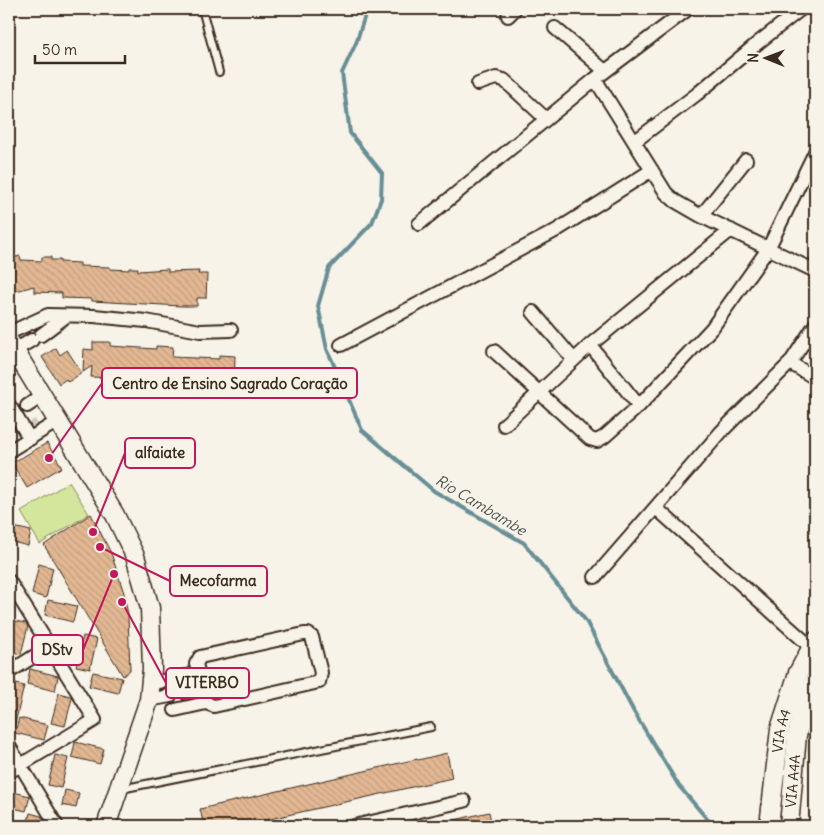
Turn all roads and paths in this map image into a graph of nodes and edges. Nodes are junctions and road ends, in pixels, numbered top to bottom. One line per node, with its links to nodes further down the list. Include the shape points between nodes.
1 (202, 9): 6 (lane)
2 (688, 9): 5 (street)
3 (802, 9): 10 (street)
4 (555, 28): 5 (street)
5 (605, 71): 7 (street)
6 (219, 72)
7 (595, 79): 9 (street); 10 (street)
8 (478, 84): 9 (street, via 496,78 504,80)
9 (546, 119): 15 (street)
10 (634, 142): 13 (street)
11 (815, 152): 17 (street)
12 (746, 160): 14 (street)
13 (652, 170): 14 (street, via 666,193); 24 (street, via 558,230)
14 (701, 216): 16 (street)
15 (419, 224)
16 (731, 230): 17 (street); 25 (street)
17 (768, 249): 18 (street); 33 (street, via 712,328)
18 (815, 271)
19 (533, 312): 28 (street)
20 (65, 317): 22 (street, via 146,320 200,331); 23 (street, via 48,315); 26 (street, via 36,337)
21 (815, 325): 29 (street)
22 (231, 330)
23 (9, 333)
24 (341, 345)
25 (590, 345): 28 (street); 33 (street)
26 (12, 346): 32 (street)
27 (494, 351): 31 (street)
28 (574, 360): 31 (street)
29 (790, 363): 30 (street); 39 (street, via 721,432)
30 (815, 378)
31 (539, 392): 33 (street, via 590,439 597,441); 36 (street)
32 (42, 396): 34 (street); 35 (street)
33 (639, 406)
34 (18, 408): 37 (street)
35 (56, 418): 37 (street); 48 (street, via 115,516 135,556 150,608)
36 (504, 425)
37 (32, 431): 38 (street)
38 (9, 451)
39 (656, 508): 40 (street); 42 (street)
40 (595, 577)
41 (9, 581): 43 (street)
42 (813, 644): 63 (street, VIA A4, via 798,673 780,729)
43 (49, 647): 44 (street); 56 (street, via 95,720)
44 (9, 672)
45 (199, 674): 46 (street); 49 (street); 52 (street, via 197,661 202,657 306,634 312,638 321,672 319,682 214,706)
46 (182, 677)
47 (815, 679): 64 (street, VIA A4A, via 797,735)
48 (156, 688): 51 (street); 58 (street)
49 (202, 689): 50 (street); 52 (street)
50 (186, 693)
51 (170, 696)
52 (206, 703): 53 (street)
53 (175, 710)
54 (431, 727): 58 (lane)
55 (9, 746): 56 (street)
56 (20, 765): 57 (street); 60 (street)
57 (9, 772)
58 (119, 789): 61 (street)
59 (464, 801): 62 (street)
60 (57, 826)
61 (106, 826)
62 (354, 826)
63 (769, 826)
64 (789, 826)

